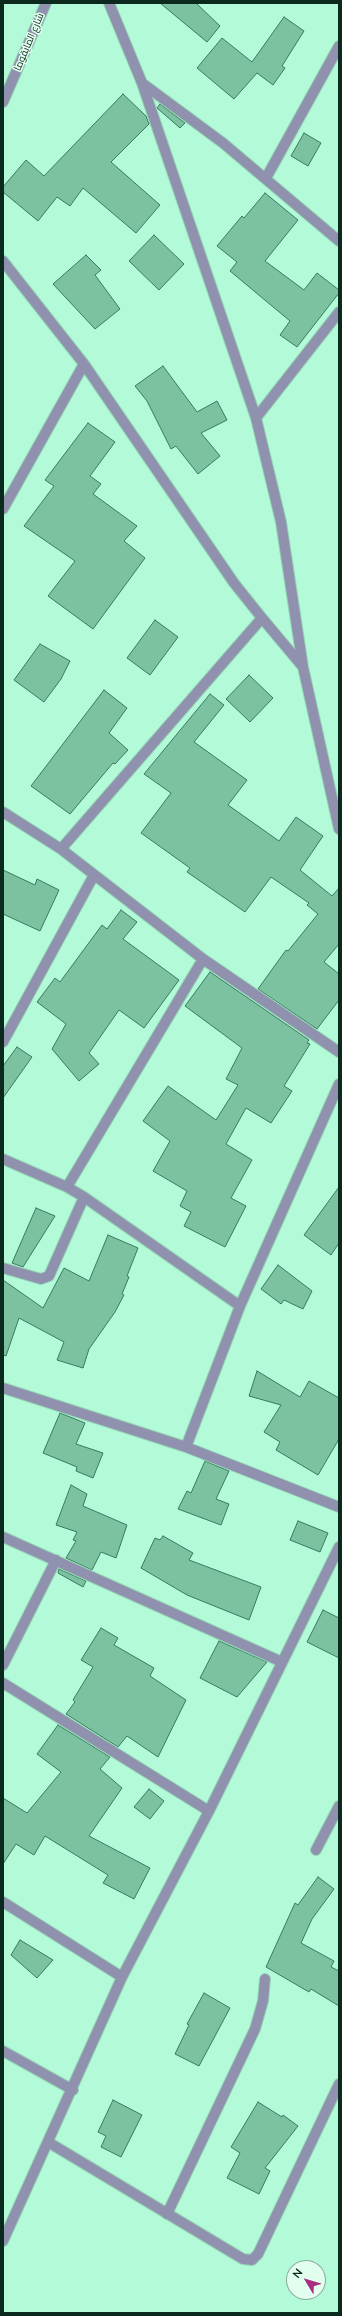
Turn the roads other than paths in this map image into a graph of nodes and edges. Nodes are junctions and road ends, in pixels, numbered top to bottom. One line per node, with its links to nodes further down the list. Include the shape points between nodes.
1 (46, 3): 5 (street, شارع المايقوما)
2 (109, 3): 4 (street)
3 (339, 46): 6 (street)
4 (142, 83): 6 (street, via 223,142); 11 (street)
5 (3, 102)
6 (266, 178): 7 (street)
7 (339, 240)
8 (3, 261): 10 (street)
9 (339, 312): 11 (street)
10 (84, 364): 12 (street); 13 (street, via 234,583)
11 (256, 418): 14 (street, via 281,522)
12 (3, 509)
13 (262, 618): 14 (street); 17 (street)
14 (303, 667): 16 (street)
15 (3, 812): 17 (street)
16 (339, 827)
17 (60, 849): 18 (street)
18 (94, 875): 19 (street); 20 (street)
19 (203, 959): 21 (street); 24 (street)
20 (3, 1042)
21 (339, 1052)
22 (339, 1084): 27 (street)
23 (3, 1159): 24 (street)
24 (67, 1187): 25 (street)
25 (84, 1197): 26 (street, via 49,1276 41,1279); 27 (street)
26 (3, 1268)
27 (240, 1306): 29 (street)
28 (3, 1388): 29 (street)
29 (186, 1446): 30 (street)
30 (339, 1507)
31 (3, 1537): 33 (street)
32 (339, 1547): 34 (street)
33 (56, 1560): 34 (street); 35 (street)
34 (282, 1662): 38 (street)
35 (3, 1665)
36 (3, 1683): 38 (street)
37 (339, 1806): 39 (street)
38 (209, 1811): 41 (street)
39 (316, 1850)
40 (3, 1902): 41 (street)
41 (122, 1977): 45 (street)
42 (265, 1979): 47 (street, via 263,2001 255,2029)
43 (3, 2050): 45 (street)
44 (339, 2084): 47 (street, via 258,2254 252,2260 242,2259)
45 (73, 2090): 46 (street)
46 (48, 2142): 47 (street); 48 (street)
47 (167, 2214)
48 (3, 2241)

